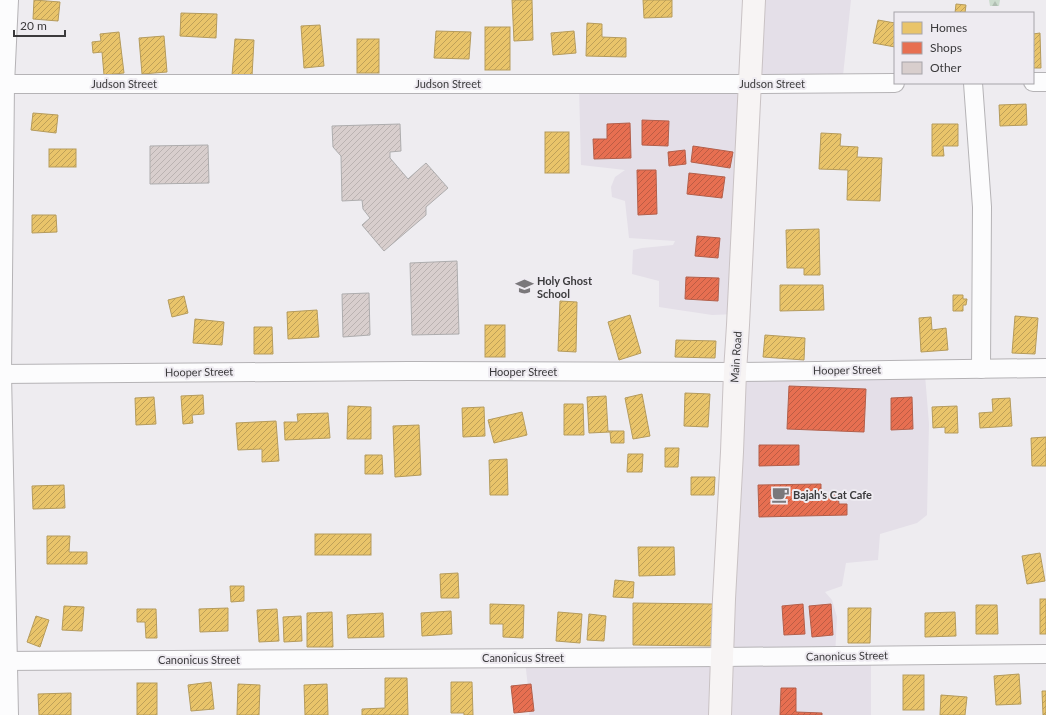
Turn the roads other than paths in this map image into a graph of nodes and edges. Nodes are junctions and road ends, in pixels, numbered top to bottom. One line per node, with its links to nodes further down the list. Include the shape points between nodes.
1 (9, 0): 6 (street)
2 (754, 0): 7 (main road, Main Road)
3 (1034, 82): 4 (street)
4 (1046, 82)
5 (894, 83): 7 (street, Judson Street)
6 (2, 84): 7 (street, Judson Street); 12 (street)
7 (750, 84): 11 (main road, Main Road)
8 (973, 84): 10 (street, via 982,207)
9 (1046, 368): 10 (street, Hooper Street)
10 (981, 369): 11 (street, Hooper Street)
11 (735, 372): 12 (street, Hooper Street); 14 (main road, Main Road)
12 (1, 374): 15 (street)
13 (1046, 654): 14 (street, Canonicus Street)
14 (722, 657): 15 (street, Canonicus Street); 17 (main road, Main Road)
15 (4, 661): 16 (street)
16 (9, 715)
17 (720, 715)

